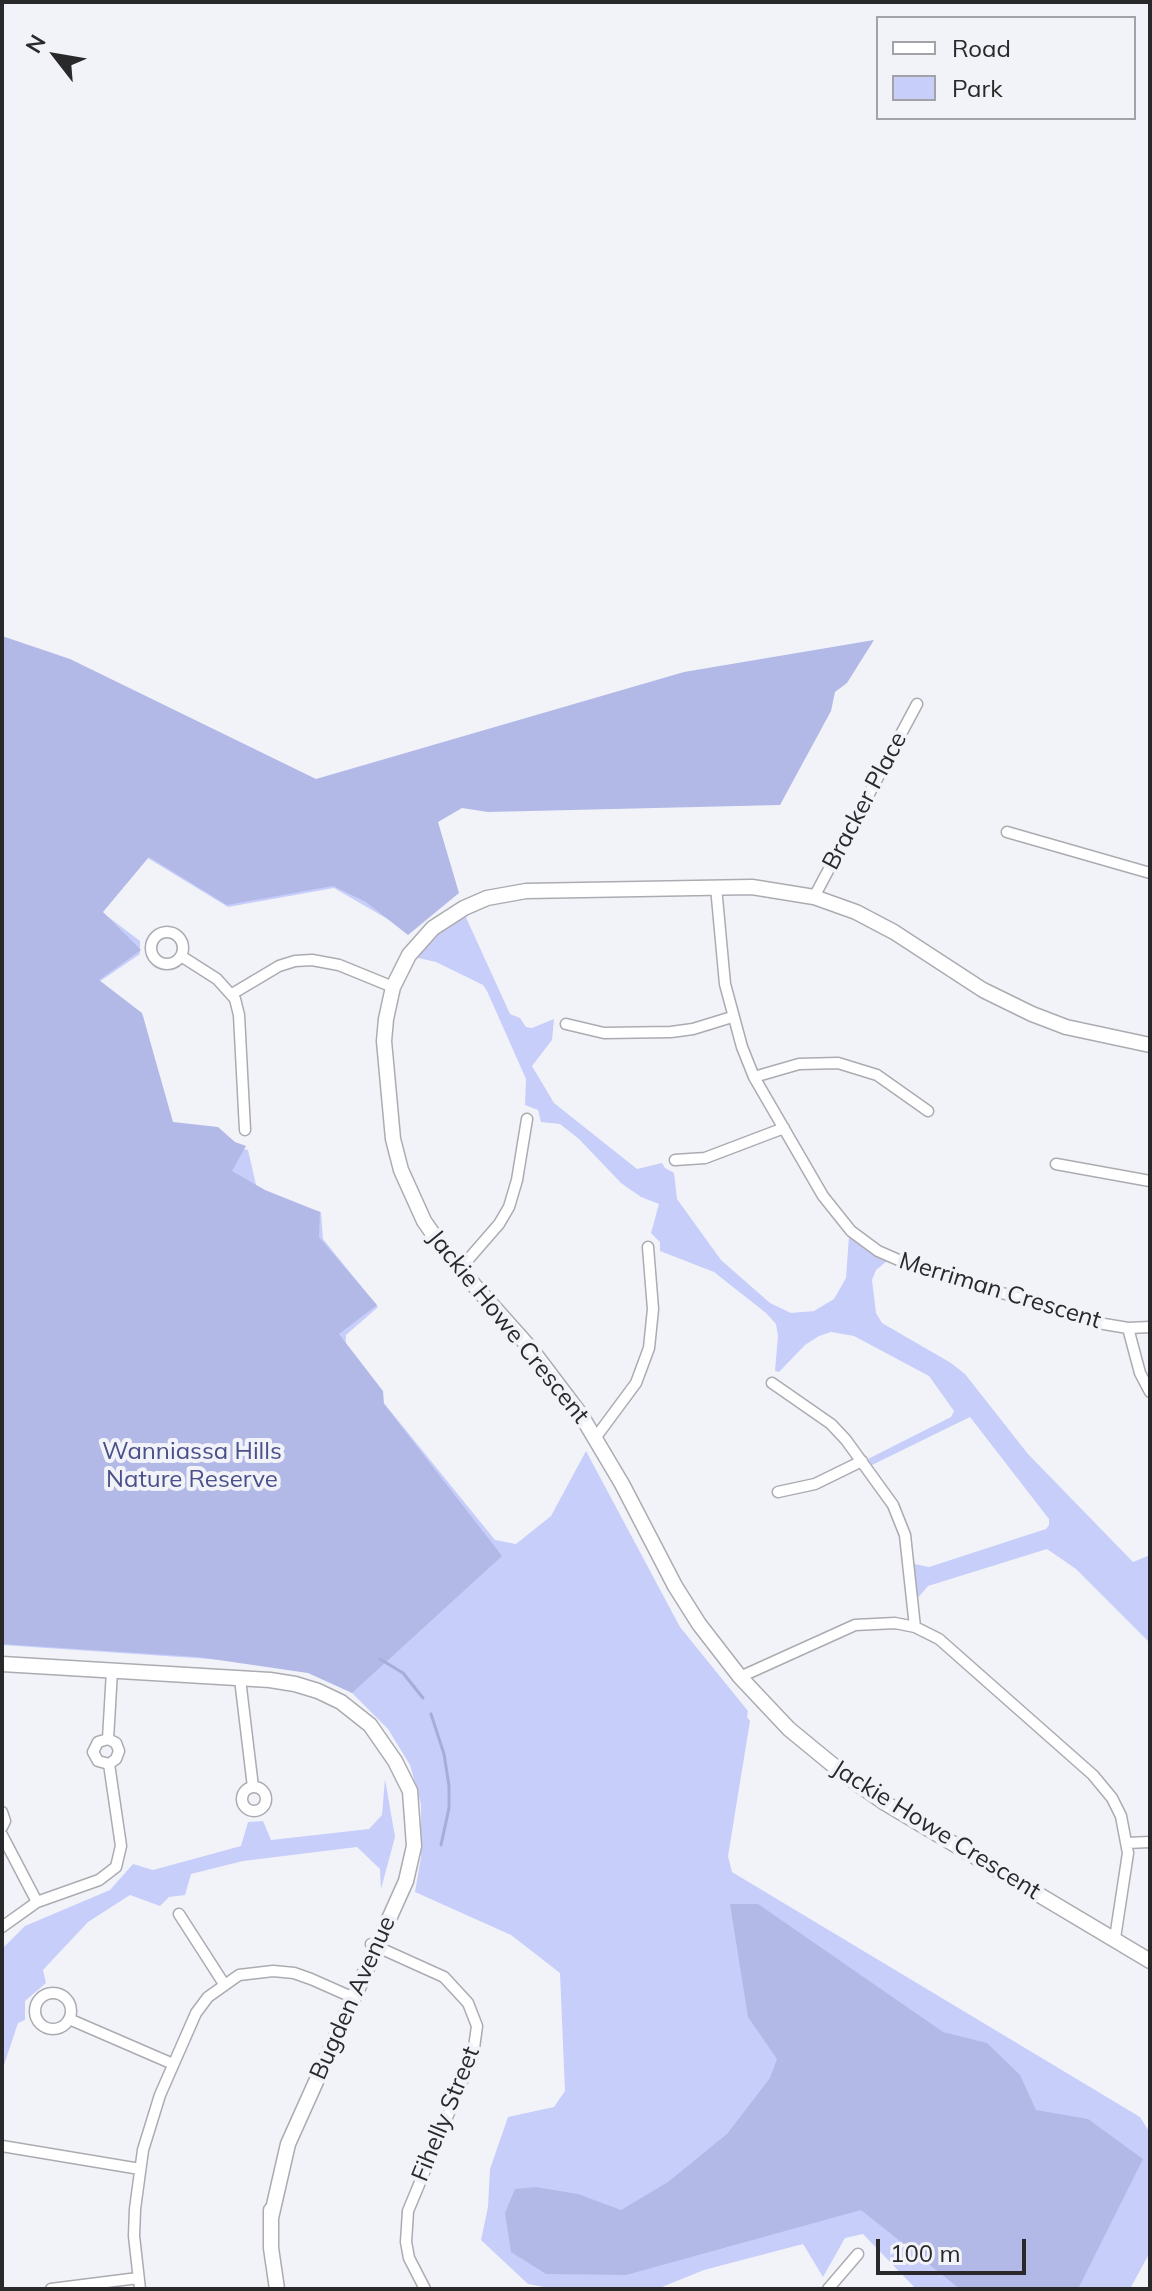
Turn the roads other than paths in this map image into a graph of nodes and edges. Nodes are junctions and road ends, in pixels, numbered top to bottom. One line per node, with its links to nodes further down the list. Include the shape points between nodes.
1 (917, 704): 5 (street, Bracker Place)
2 (1007, 832): 3 (street)
3 (1150, 873)
4 (716, 887): 5 (street, Jackie Howe Crescent); 7 (street, Jackie Howe Crescent, via 526,891 487,898 433,928 409,955); 9 (street, Merriman Crescent)
5 (814, 897): 11 (street, Jackie Howe Crescent, via 867,917 983,990 1032,1014)
6 (181, 956): 8 (street)
7 (393, 987): 8 (street, via 312,960 279,966); 21 (street, Jackie Howe Crescent, via 384,1041 393,1139 424,1221)
8 (232, 994): 16 (street, via 239,1015)
9 (732, 1017): 10 (street, via 671,1032 604,1033); 12 (street, Merriman Crescent)
10 (566, 1024)
11 (1150, 1045)
12 (754, 1077): 13 (street, via 799,1064 838,1063 877,1075); 15 (street, Merriman Crescent)
13 (928, 1111)
14 (527, 1119): 21 (street, via 509,1207)
15 (784, 1128): 17 (street, via 705,1158); 23 (street, Merriman Crescent, via 835,1214 878,1251)
16 (245, 1130)
17 (675, 1160)
18 (1056, 1164): 19 (street)
19 (1150, 1181)
20 (648, 1247): 26 (street, via 653,1309 649,1348 636,1383)
21 (459, 1270): 26 (street, Jackie Howe Crescent, via 531,1349)
22 (1150, 1327): 23 (street, Merriman Crescent)
23 (1128, 1328): 25 (street)
24 (772, 1383): 27 (street, via 831,1424)
25 (1150, 1392)
26 (596, 1437): 32 (street, Jackie Howe Crescent, via 675,1586)
27 (862, 1461): 28 (street, via 815,1484); 29 (street, via 902,1524)
28 (778, 1492)
29 (915, 1627): 32 (street, via 855,1625); 41 (street, via 953,1649 1093,1775 1117,1807)
30 (2, 1664): 31 (street, Bugden Avenue)
31 (112, 1671): 33 (street, Bugden Avenue); 34 (street)
32 (740, 1677): 45 (street, Jackie Howe Crescent, via 789,1729 845,1775)
33 (240, 1679): 36 (street); 46 (street, Bugden Avenue, via 295,1684 341,1702 370,1725 402,1777 408,1833 403,1880)
34 (108, 1739): 35 (street, via 119,1751); 35 (street, via 98,1742 93,1752 98,1761)
35 (109, 1764): 42 (street, via 121,1846 116,1867 99,1880)
36 (253, 1787)
37 (2, 1812): 38 (street)
38 (2, 1827)
39 (2, 1835): 42 (street)
40 (1150, 1842): 41 (street)
41 (1127, 1843): 45 (street)
42 (37, 1902): 44 (street)
43 (179, 1914): 48 (street)
44 (2, 1927)
45 (1115, 1938): 47 (street, Jackie Howe Crescent)
46 (374, 1945): 49 (street, Bugden Avenue); 58 (street, Fihelly Street, via 444,1977 468,2003 477,2026 473,2055 408,2211 409,2258)
47 (1150, 1961)
48 (224, 1984): 49 (street, via 239,1975 282,1971); 51 (street, via 196,2013)
49 (351, 1996): 57 (street, Bugden Avenue, via 271,2189 271,2256)
50 (69, 2019): 51 (street)
51 (173, 2064): 53 (street, via 153,2113)
52 (2, 2146): 53 (street)
53 (140, 2169): 55 (street, via 134,2236)
54 (858, 2254): 59 (street)
55 (139, 2284): 56 (street)
56 (51, 2289)
57 (277, 2289)
58 (425, 2289)
59 (828, 2289)

